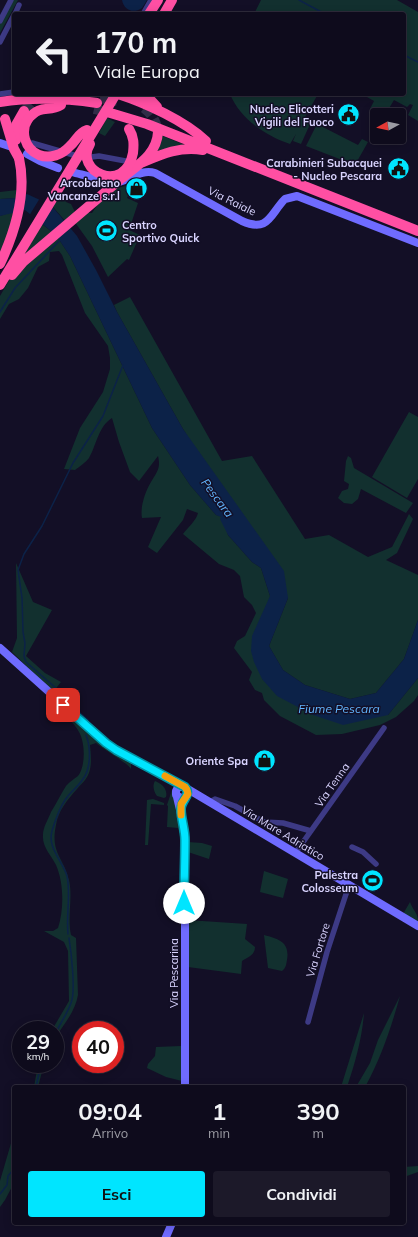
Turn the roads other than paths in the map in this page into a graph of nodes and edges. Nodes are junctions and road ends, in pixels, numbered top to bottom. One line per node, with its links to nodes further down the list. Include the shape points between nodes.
1 (11, 0): 15 (street)
2 (151, 0): 9 (street)
3 (158, 0): 10 (highway)
4 (165, 0): 11 (highway)
5 (172, 0): 12 (highway)
6 (180, 0): 13 (highway)
7 (19, 5): 8 (street)
8 (16, 12)
9 (144, 12)
10 (150, 12)
11 (158, 12)
12 (165, 12)
13 (173, 12)
14 (12, 19): 16 (street)
15 (0, 21)
16 (0, 42)
17 (12, 92): 18 (street)
18 (0, 94)
19 (38, 96): 22 (highway)
20 (78, 96): 23 (highway)
21 (147, 96): 29 (highway)
22 (33, 99): 23 (highway); 25 (highway)
23 (100, 101): 26 (highway); 32 (highway)
24 (114, 101): 28 (highway); 29 (highway); 32 (highway, bridge); 32 (highway, bridge, via 110,116 129,129 134,147 129,165 121,174 98,174 92,168 87,159 88,147 95,135); 34 (highway); 38 (highway, via 147,124)
25 (0, 102)
26 (61, 105): 27 (highway); 30 (highway)
27 (0, 108)
28 (144, 108)
29 (161, 111): 34 (highway)
30 (26, 115): 32 (highway, bridge, via 25,140 33,152 44,156 61,153 70,147 80,132); 36 (highway, via 16,125)
31 (3, 117): 39 (highway, bridge, via 14,149)
32 (91, 129): 49 (highway); 50 (highway, bridge)
33 (158, 132): 41 (highway, via 155,146)
34 (206, 141): 45 (highway)
35 (0, 143): 36 (street)
36 (14, 143): 39 (highway)
37 (32, 143): 40 (street, via 84,158)
38 (213, 150): 41 (highway, via 178,150); 46 (highway)
39 (23, 156): 42 (street); 48 (highway, via 19,205)
40 (94, 156): 41 (street); 44 (street)
41 (136, 162): 50 (highway, bridge, via 123,177 23,262 4,286)
42 (58, 168)
43 (72, 172): 44 (street, Via Raiale)
44 (90, 177): 47 (street, Via Raiale, via 112,183 129,179 142,172 158,174 242,221 255,225 269,221 285,199 296,196)
45 (418, 225)
46 (418, 231)
47 (418, 243)
48 (0, 264)
49 (0, 273)
50 (0, 287)
51 (0, 648): 53 (street, via 106,743 164,776)
52 (384, 728): 55 (street, Via Tenna)
53 (182, 793): 54 (street, Via Mare Adriatico, via 199,796); 62 (street, Via Pescarina, via 181,811 185,841)
54 (210, 802): 55 (street, via 215,799 235,806 264,822 283,823); 57 (street, Via Mare Adriatico)
55 (311, 831): 57 (street, Via Tenna)
56 (352, 848): 58 (street, via 363,852)
57 (296, 852): 59 (street, Via Mare Adriatico)
58 (376, 864)
59 (349, 885): 60 (street, Via Mare Adriatico); 61 (street, Via Fortore)
60 (418, 926)
61 (308, 1022)
62 (185, 1085)
63 (171, 1225): 64 (street)
64 (166, 1237)

